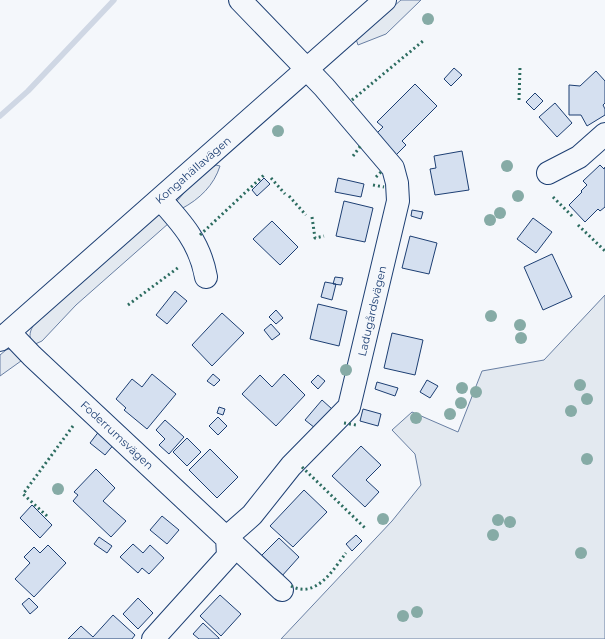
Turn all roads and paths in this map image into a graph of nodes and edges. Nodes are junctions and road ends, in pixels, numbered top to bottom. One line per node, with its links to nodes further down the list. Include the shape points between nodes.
1 (240, 0): 3 (street, Ladugårdsvägen)
2 (385, 0): 3 (street, Kongahällavägen)
3 (307, 69): 6 (street, Kongahällavägen); 9 (street, Ladugårdsvägen, via 393,168 398,183 398,201 349,407 291,466 252,515)
4 (605, 134): 5 (street, via 579,158)
5 (548, 173)
6 (160, 199): 7 (street, via 189,232 203,262); 8 (street, Kongahällavägen)
7 (206, 276)
8 (5, 336): 9 (street, Foderrumsvägen, via 32,356)
9 (227, 538): 10 (street, Foderrumsvägen); 11 (street, via 228,556)
10 (282, 590)
11 (153, 639)

